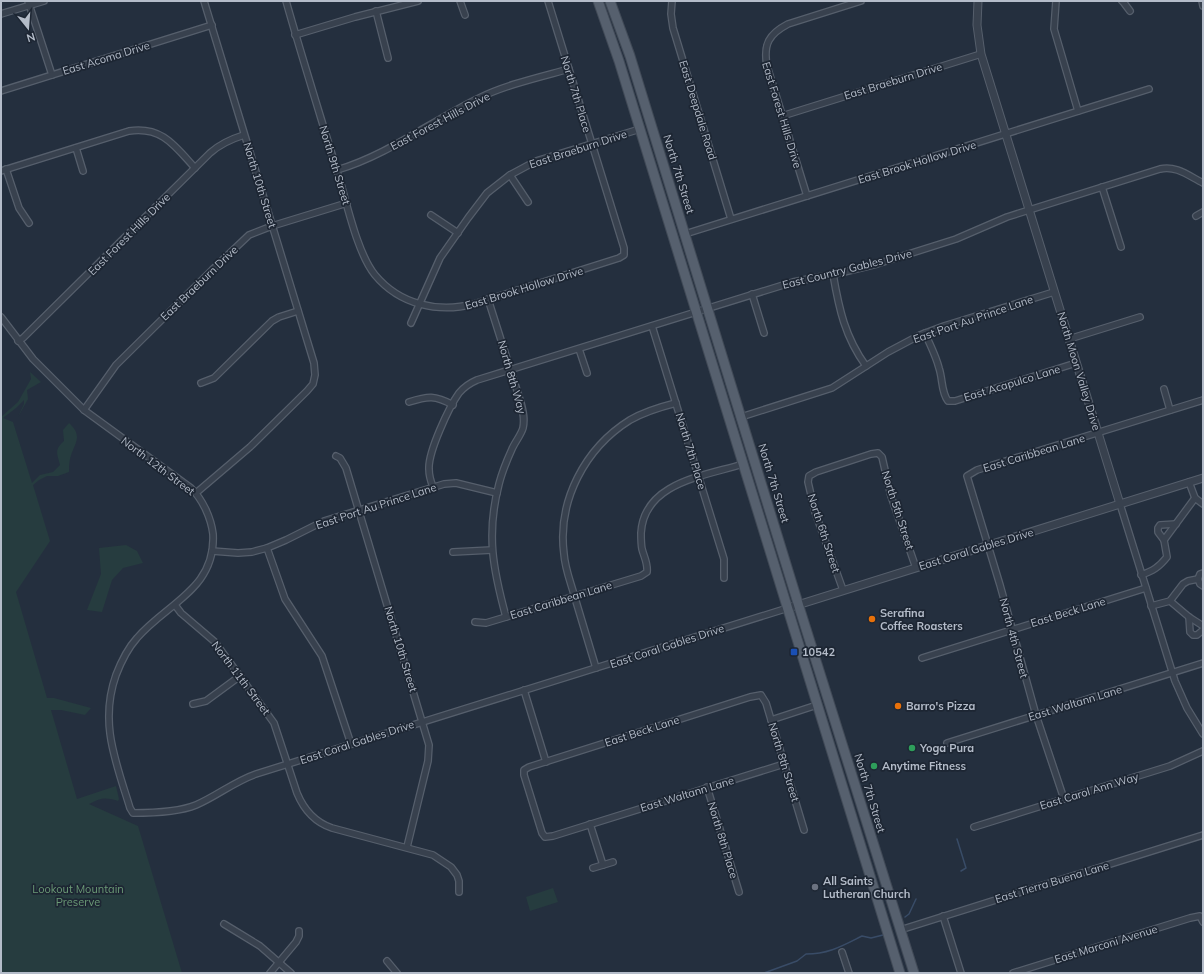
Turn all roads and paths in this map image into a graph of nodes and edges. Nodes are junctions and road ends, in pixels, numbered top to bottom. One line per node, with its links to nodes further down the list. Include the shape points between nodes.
1 (44, 1): 15 (street)
2 (204, 1): 21 (street, North 10th Street)
3 (286, 1): 22 (street, North 9th Street)
4 (418, 1): 17 (street)
5 (460, 1): 20 (street)
6 (548, 1): 25 (street, North 7th Place)
7 (598, 1): 31 (main road)
8 (610, 1): 54 (main road, North 7th Street, via 630,56)
9 (672, 1): 50 (street, East Deepdale Road, via 670,14 673,28)
10 (861, 1): 30 (street, East Forest Hills Drive, via 788,24 771,36 765,55)
11 (978, 1): 23 (street, North Moon Valley Drive, via 977,25)
12 (1056, 1): 29 (street, via 1054,29)
13 (1122, 1): 18 (street)
14 (1202, 1): 16 (street)
15 (29, 3): 19 (street); 26 (street)
16 (1203, 6)
17 (376, 11): 22 (street); 24 (street)
18 (1130, 11)
19 (1, 14)
20 (464, 15)
21 (212, 25): 26 (street, East Acoma Drive); 33 (street, North 10th Street)
22 (295, 35): 38 (street, North 9th Street)
23 (981, 54): 30 (street, East Braeburn Drive); 32 (street, North Moon Valley Drive)
24 (388, 58)
25 (569, 69): 34 (street, North 7th Place); 38 (street, East Forest Hills Drive, via 488,94 379,154)
26 (52, 75): 28 (street, East Acoma Drive)
27 (1149, 89): 29 (street, East Brook Hollow Drive)
28 (1, 91)
29 (1078, 111): 32 (street, East Brook Hollow Drive)
30 (782, 116): 43 (street, East Forest Hills Drive)
31 (640, 129): 34 (street, East Braeburn Drive); 64 (main road)
32 (1005, 134): 43 (street, East Brook Hollow Drive); 46 (street, North Moon Valley Drive)
33 (244, 135): 36 (street, East Forest Hills Drive, via 219,145); 52 (street, North 10th Street)
34 (592, 144): 40 (street, East Braeburn Drive, via 536,161); 56 (street, North 7th Place)
35 (76, 148): 36 (street, via 129,132 146,130 168,140); 37 (street); 39 (street)
36 (195, 168): 72 (street, East Forest Hills Drive)
37 (4, 170): 51 (street, via 19,208)
38 (337, 170): 45 (street, North 9th Street)
39 (84, 171)
40 (510, 175): 44 (street); 53 (street, East Braeburn Drive, via 488,194)
41 (1203, 183): 42 (street, East Country Gables Drive, via 1179,170 1167,168)
42 (1102, 187): 46 (street, East Country Gables Drive); 55 (street)
43 (806, 196): 50 (street, East Brook Hollow Drive)
44 (528, 202)
45 (347, 203): 52 (street, East Braeburn Drive); 61 (street, North 9th Street, via 363,254 371,269 397,294)
46 (1029, 210): 57 (street, East Country Gables Drive, via 946,242 877,264); 58 (street, North Moon Valley Drive)
47 (1203, 212): 49 (street)
48 (431, 215): 53 (street)
49 (1196, 216)
50 (731, 219): 54 (street, East Brook Hollow Drive)
51 (29, 223)
52 (272, 226): 63 (street, North 10th Street); 84 (street, East Braeburn Drive, via 250,235 166,315 116,365)
53 (458, 232): 61 (street, East Braeburn Drive, via 437,264)
54 (685, 234): 62 (main road, North 7th Street)
55 (1121, 247)
56 (624, 255): 60 (street, East Brook Hollow Drive)
57 (833, 274): 59 (street, East Country Gables Drive, via 800,280); 75 (street, via 840,314 853,346)
58 (1054, 292): 70 (street, East Port Au Prince Lane); 71 (street, North Moon Valley Drive)
59 (752, 294): 62 (street, East Country Gables Drive); 69 (street)
60 (488, 299): 61 (street, East Brook Hollow Drive, via 450,308); 76 (street, North 8th Way)
61 (419, 304): 67 (street)
62 (708, 308): 64 (street, East Country Gables Drive); 86 (main road, North 7th Street)
63 (298, 311): 78 (street, via 272,321 214,378); 96 (street, North 10th Street, via 315,369 313,384 250,447)
64 (697, 312): 68 (street, East Country Gables Drive); 89 (main road)
65 (1, 317): 72 (street, North 12th Street)
66 (1140, 317): 71 (street)
67 (411, 324)
68 (652, 326): 73 (street, East Country Gables Drive); 82 (street, North 7th Place)
69 (764, 333)
70 (925, 333): 74 (street, East Acapulco Lane, via 936,357 944,396 948,402); 75 (street, East Port Au Prince Lane)
71 (1069, 339): 74 (street, North Moon Valley Drive)
72 (18, 341): 84 (street, North 12th Street, via 41,368)
73 (579, 348): 76 (street, East Country Gables Drive); 77 (street)
74 (1076, 363): 87 (street, North Moon Valley Drive)
75 (866, 366): 86 (street, East Port Au Prince Lane, via 832,388)
76 (510, 370): 83 (street, East Country Gables Drive, via 470,383 460,392); 97 (street, North 8th Way, via 524,420 523,429 510,454)
77 (587, 373)
78 (201, 383)
79 (1164, 389): 85 (street)
80 (1203, 400): 85 (street, East Caribbean Lane)
81 (409, 402): 83 (street, via 433,397)
82 (676, 403): 92 (street, North 7th Place); 117 (street, via 644,414 616,430 594,451 579,474 569,498 563,522 562,542 565,564)
83 (452, 405): 95 (street, via 429,464)
84 (84, 410): 96 (street, North 12th Street)
85 (1170, 410): 87 (street, East Caribbean Lane)
86 (741, 417): 120 (main road, North 7th Street)
87 (1098, 433): 91 (street, East Caribbean Lane, via 977,470); 99 (street, North Moon Valley Drive)
88 (336, 456): 101 (street, North 10th Street, via 346,468)
89 (743, 464): 92 (street); 122 (main road)
90 (809, 476): 109 (street, North 5th Street, via 878,453 882,457 891,496); 116 (street, North 6th Street, via 815,512)
91 (967, 476): 104 (street, North 4th Street)
92 (698, 477): 112 (street, North 7th Place, via 724,558); 117 (street, East Caribbean Lane, via 669,488 655,500 643,520 641,547 648,566 647,572)
93 (1203, 478): 94 (street, East Coral Gables Drive)
94 (1190, 482): 98 (street); 99 (street, East Coral Gables Drive)
95 (433, 487): 97 (street, East Port Au Prince Lane, via 456,483); 101 (street, East Port Au Prince Lane)
96 (196, 493): 107 (street, North 12th Street, via 211,524)
97 (497, 493): 106 (street, North 8th Way, via 492,527)
98 (1196, 498): 100 (street); 102 (street)
99 (1120, 504): 104 (street, East Coral Gables Drive); 111 (street, North Moon Valley Drive)
100 (1203, 504)
101 (359, 510): 105 (street, East Port Au Prince Lane, via 324,521); 140 (street, North 10th Street)
102 (1176, 524): 103 (street); 103 (street, via 1160,525 1158,532)
103 (1164, 540): 111 (street, via 1167,557 1153,571)
104 (988, 545): 109 (street, East Coral Gables Drive); 127 (street, North 4th Street)
105 (267, 548): 107 (street, East Port Au Prince Lane, via 238,553); 143 (street, via 285,599 322,656)
106 (492, 550): 108 (street); 123 (street, North 8th Way)
107 (212, 551): 119 (street, North 12th Street, via 201,580)
108 (453, 552)
109 (916, 568): 116 (street, East Coral Gables Drive)
110 (1203, 573): 113 (street)
111 (1142, 575): 115 (street, North Moon Valley Drive)
112 (724, 578)
113 (1198, 579): 114 (street); 118 (street, via 1182,584)
114 (1203, 586)
115 (1146, 588): 121 (street, North Moon Valley Drive); 127 (street, East Beck Lane)
116 (843, 590): 120 (street, East Coral Gables Drive)
117 (575, 596): 123 (street, East Caribbean Lane); 131 (street)
118 (1170, 601): 121 (street); 124 (street)
119 (174, 605): 133 (street, North 11th Street, via 215,642); 150 (street, North 12th Street, via 137,638 116,674 110,698 110,742)
120 (798, 605): 122 (street, East Coral Gables Drive); 162 (main road, North 7th Street)
121 (1151, 606): 132 (street, North Moon Valley Drive)
122 (788, 608): 131 (street, East Coral Gables Drive); 137 (main road)
123 (506, 617): 125 (street, East Caribbean Lane, via 486,623)
124 (1189, 617): 126 (street); 128 (street, via 1190,632 1193,635)
125 (475, 622)
126 (1203, 626)
127 (1012, 630): 129 (street, East Beck Lane); 138 (street, North 4th Street)
128 (1203, 630)
129 (922, 658)
130 (1203, 663): 132 (street, East Waltann Lane)
131 (596, 668): 134 (street, East Coral Gables Drive)
132 (1172, 673): 138 (street, East Waltann Lane); 141 (street, North Moon Valley Drive, via 1187,708)
133 (240, 676): 136 (street, via 206,701); 146 (street, North 11th Street, via 274,723)
134 (524, 690): 140 (street, East Coral Gables Drive); 145 (street)
135 (761, 695): 139 (street, North 8th Street); 145 (street, East Beck Lane)
136 (193, 704)
137 (817, 705): 139 (street); 166 (main road)
138 (1036, 715): 142 (street, East Waltann Lane); 149 (street, North 4th Street)
139 (771, 720): 147 (street, North 8th Street)
140 (422, 721): 143 (street, East Coral Gables Drive); 156 (street, North 10th Street, via 429,752)
141 (1203, 734)
142 (947, 743)
143 (351, 744): 146 (street, East Coral Gables Drive)
144 (1203, 751): 149 (street, East Carol Ann Way, via 1170,766)
145 (546, 762): 155 (street, East Beck Lane, via 524,770)
146 (288, 764): 150 (street, East Coral Gables Drive, via 246,777 190,807); 156 (street, via 300,801 311,817 318,822)
147 (784, 764): 148 (street, East Waltann Lane); 153 (street, North 8th Street)
148 (707, 787): 151 (street, East Waltann Lane); 161 (street, North 8th Place)
149 (1064, 799): 152 (street, East Carol Ann Way)
150 (133, 813)
151 (590, 824): 155 (street, East Waltann Lane); 158 (street)
152 (974, 827)
153 (804, 830)
154 (1203, 835): 163 (street, East Tierra Buena Lane)
155 (545, 837)
156 (407, 847): 160 (street, via 433,854 451,867 459,881)
157 (613, 862): 158 (street)
158 (603, 865): 159 (street)
159 (593, 868)
160 (459, 892)
161 (739, 892)
162 (894, 910): 166 (main road); 167 (main road, North 7th Street)
163 (943, 916): 167 (street, East Tierra Buena Lane); 179 (street)
164 (1203, 922): 180 (street, East Marconi Avenue, via 1200,916 1190,918)
165 (224, 924): 172 (street, via 260,946)
166 (886, 926): 169 (main road); 177 (main road)
167 (900, 930): 169 (main road, North 7th Street)
168 (299, 931): 172 (street, via 296,942)
169 (905, 944): 178 (main road, North 7th Street)
170 (842, 952): 176 (street)
171 (387, 961): 175 (street)
172 (279, 962): 173 (street); 174 (street)
173 (270, 973)
174 (291, 973)
175 (397, 973)
176 (849, 973)
177 (900, 973)
178 (914, 973)
179 (961, 973)
180 (1013, 973)

